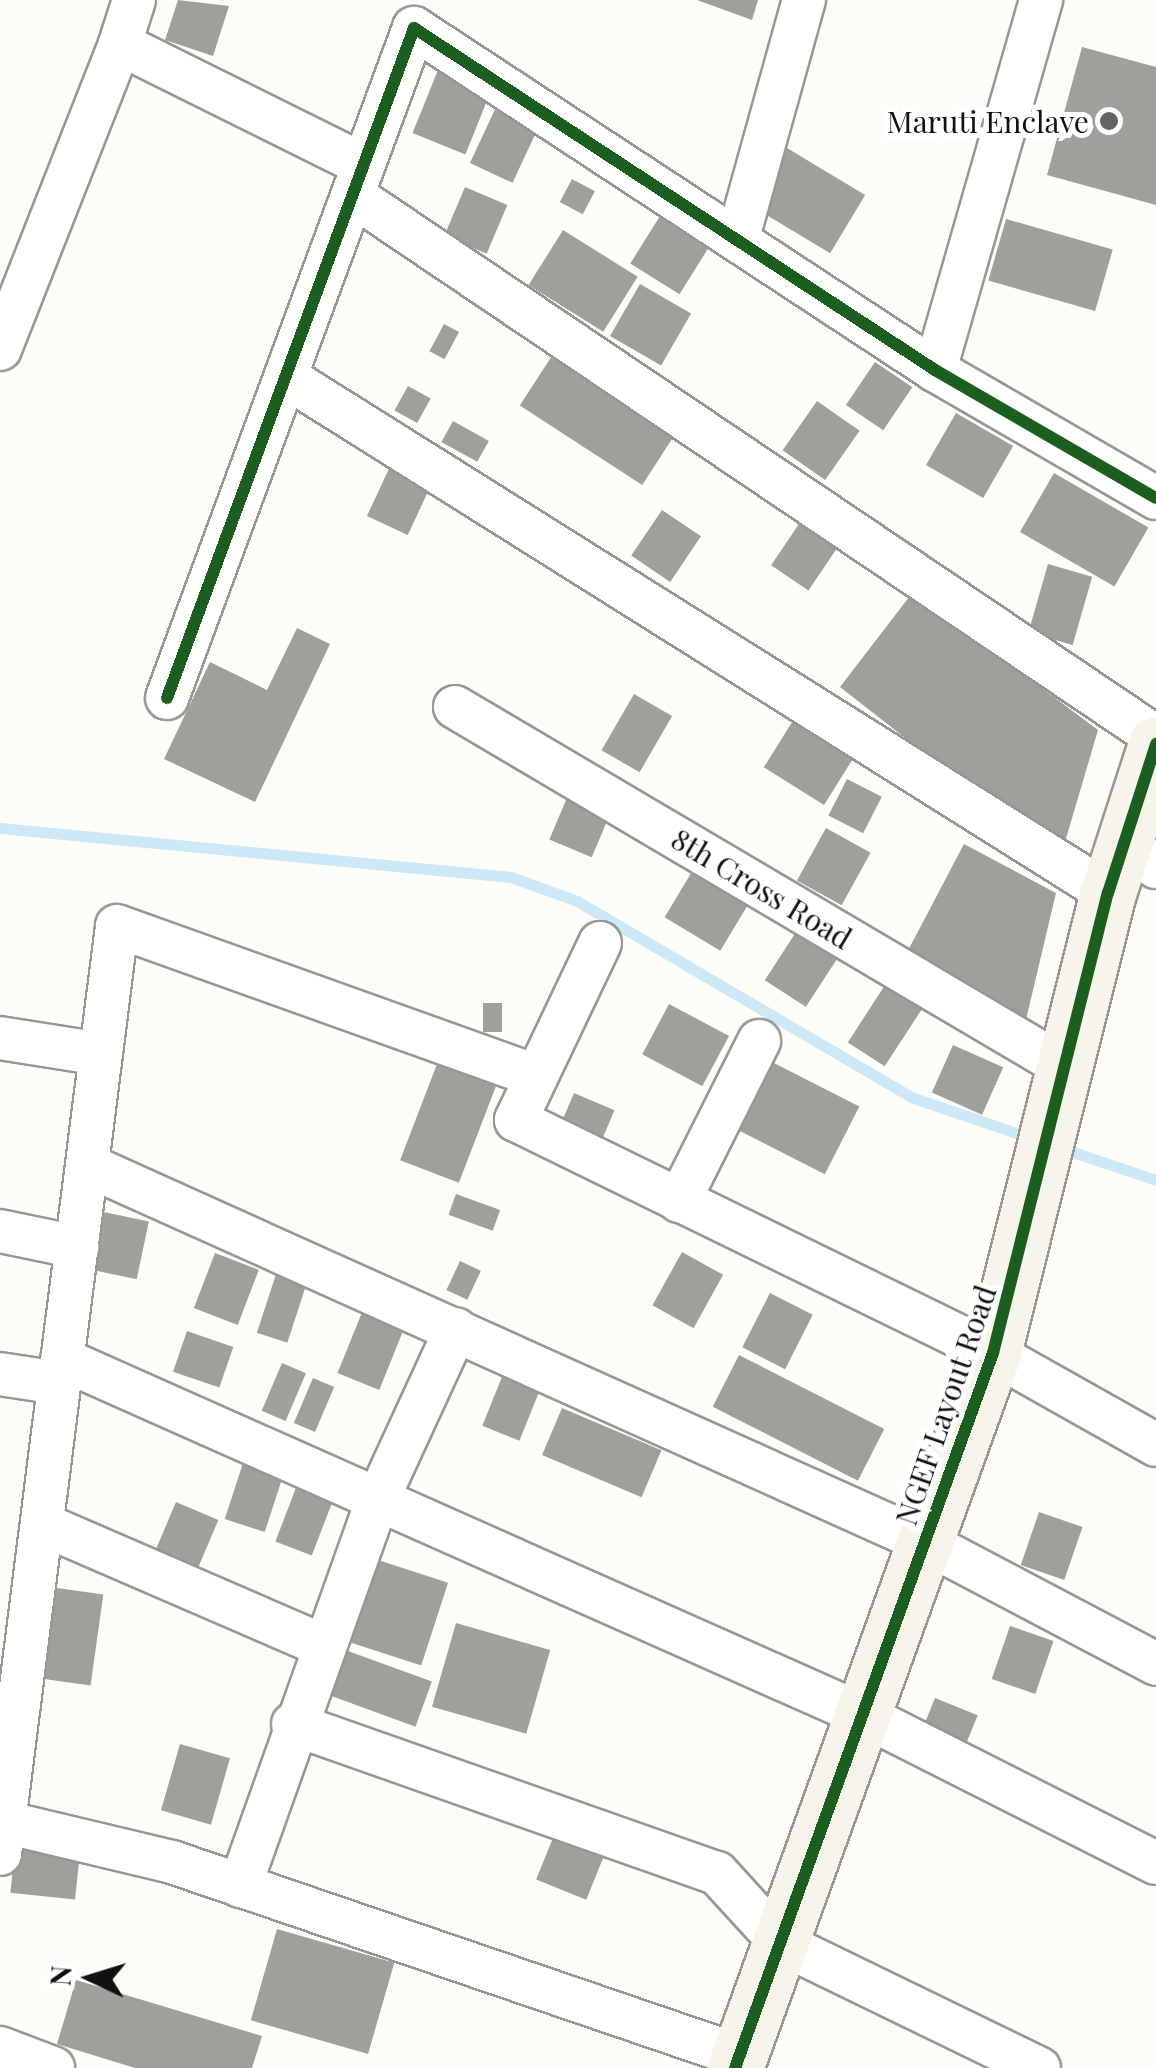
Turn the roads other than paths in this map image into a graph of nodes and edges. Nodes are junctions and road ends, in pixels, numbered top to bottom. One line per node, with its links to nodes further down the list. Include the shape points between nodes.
1 (134, 0): 5 (street)
2 (804, 0): 7 (street)
3 (1041, 0): 9 (street)
4 (419, 14): 6 (street); 7 (street)
5 (120, 44): 6 (street); 8 (street)
6 (359, 180): 10 (street); 14 (street)
7 (738, 234): 9 (street)
8 (0, 349)
9 (935, 370): 11 (street)
10 (286, 377): 12 (street); 15 (street)
11 (1156, 498)
12 (167, 698)
13 (455, 707): 20 (street, 8th Cross Road)
14 (1156, 741): 15 (street, NGEF Layout Road)
15 (1130, 868): 20 (street, NGEF Layout Road)
16 (600, 943): 21 (street)
17 (0, 1038): 19 (street)
18 (759, 1041): 23 (street)
19 (100, 1054): 21 (street, via 117,926); 22 (street)
20 (1068, 1069): 27 (street, NGEF Layout Road)
21 (535, 1076): 23 (street, via 516,1120)
22 (87, 1165): 25 (street); 26 (street)
23 (679, 1201): 27 (street)
24 (0, 1231): 25 (street)
25 (77, 1247): 28 (street)
26 (456, 1328): 31 (street); 33 (street)
27 (993, 1354): 30 (street); 33 (street, NGEF Layout Road)
28 (61, 1371): 29 (street); 31 (street); 32 (street)
29 (0, 1374)
30 (1156, 1445)
31 (376, 1501): 35 (street); 37 (street)
32 (42, 1524): 34 (street); 35 (street)
33 (926, 1542): 36 (street); 37 (street, NGEF Layout Road)
34 (16, 1590): 39 (street)
35 (321, 1645): 38 (street)
36 (1156, 1664)
37 (863, 1715): 40 (street); 42 (street, NGEF Layout Road)
38 (294, 1724): 41 (street); 42 (street, via 717,1874)
39 (1, 1832): 41 (street)
40 (1156, 1863)
41 (240, 1886): 44 (street)
42 (780, 1943): 44 (street, NGEF Layout Road); 46 (street)
43 (0, 2048): 45 (street)
44 (737, 2062)
45 (53, 2068)
46 (1039, 2068)

